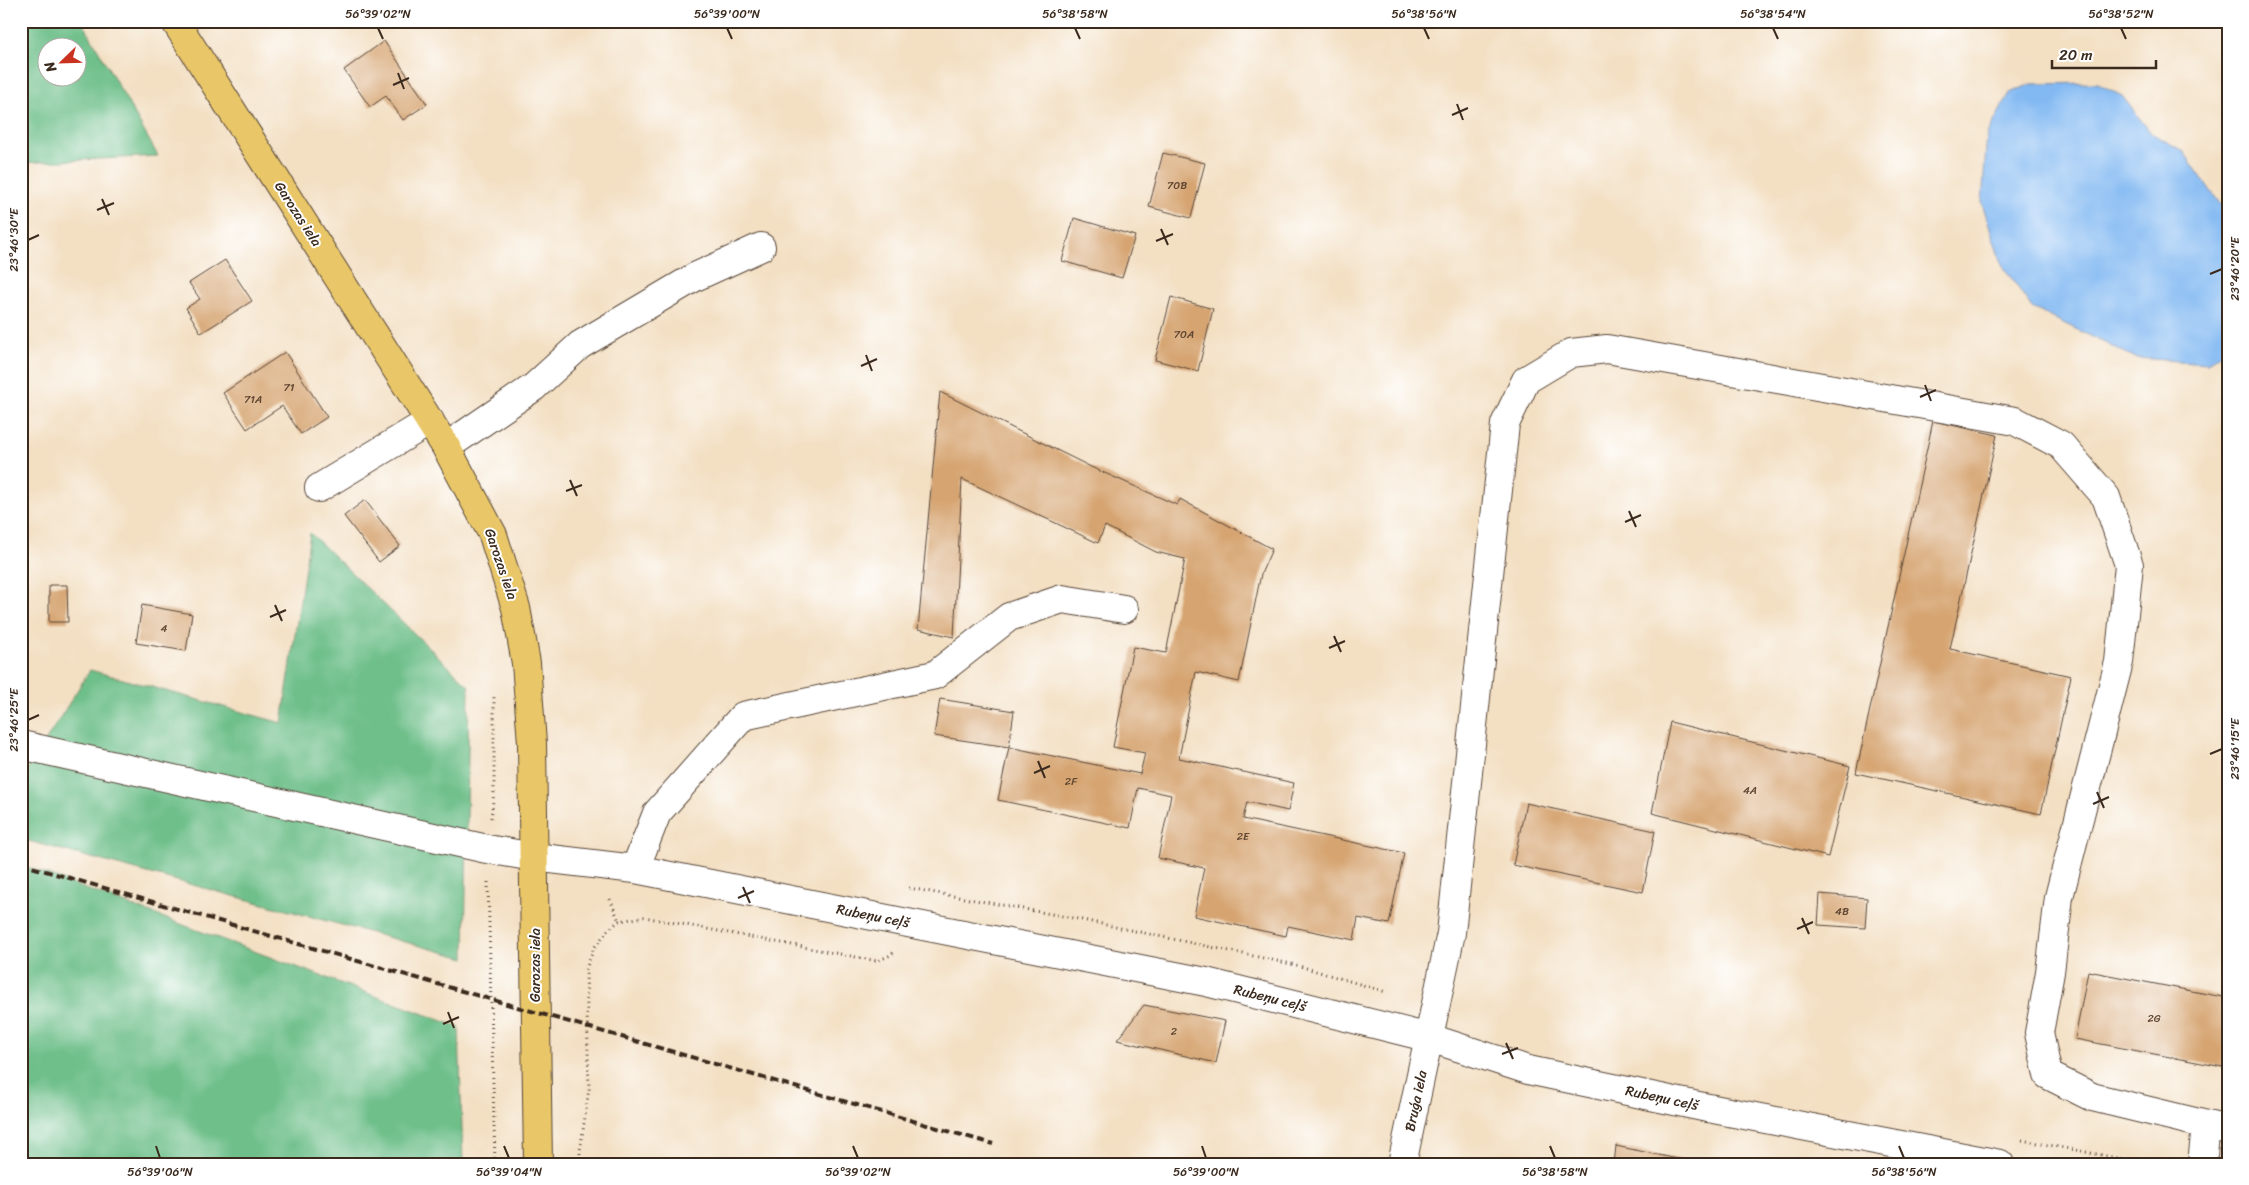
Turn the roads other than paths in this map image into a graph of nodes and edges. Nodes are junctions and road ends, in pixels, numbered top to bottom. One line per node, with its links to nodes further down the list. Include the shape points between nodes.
1 (175, 21): 3 (main road, Garozas iela)
2 (761, 246): 4 (street, via 695,277 580,345 534,387)
3 (430, 421): 4 (main road, Garozas iela); 5 (street)
4 (446, 447): 8 (main road, Garozas iela, via 493,535 516,608 526,663 532,742)
5 (319, 488)
6 (1124, 609): 9 (street, via 1062,599 1009,617 935,675 742,716 657,813)
7 (21, 745): 8 (street, Rubeņu ceļš)
8 (534, 857): 9 (street, Rubeņu ceļš); 12 (main road, Garozas iela)
9 (635, 869): 10 (street, Rubeņu ceļš, via 1206,982)
10 (1430, 1038): 11 (street, Bruģa iela, via 1451,933 1505,424 1526,380 1570,353 1607,349 2015,421 2060,445 2106,497 2129,565 2119,662 2059,897 2039,1032 2048,1076 2092,1097); 13 (street, Bruģa iela); 14 (street, Rubeņu ceļš, via 1528,1070)
11 (2217, 1128): 15 (street)
12 (538, 1164)
13 (1402, 1164)
14 (2000, 1164)
15 (2202, 1164)

